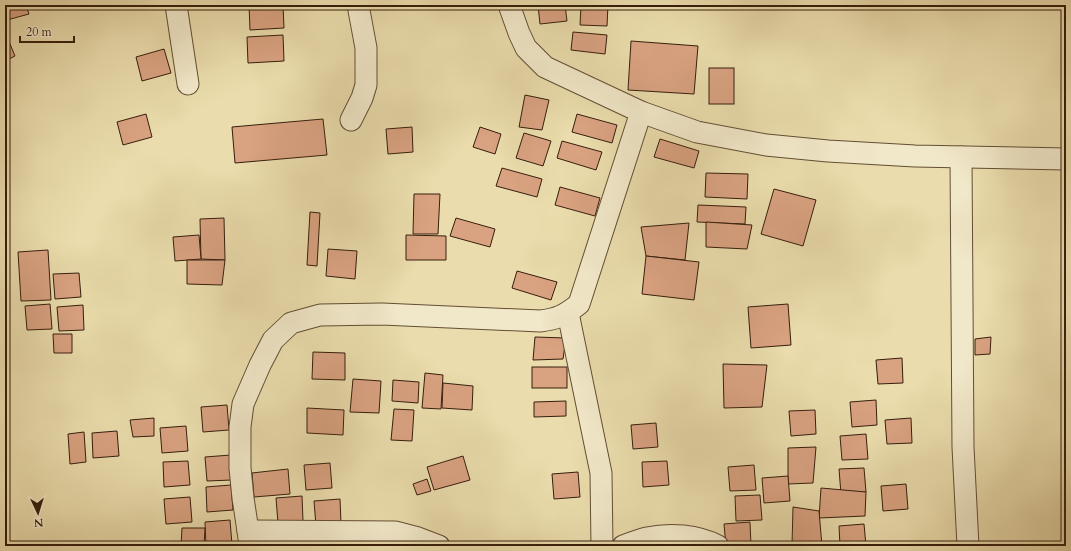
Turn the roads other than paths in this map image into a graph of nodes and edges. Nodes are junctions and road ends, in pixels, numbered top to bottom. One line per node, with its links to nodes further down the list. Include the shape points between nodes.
1 (176, 5): 4 (street)
2 (358, 5): 6 (street, via 366,48 366,85)
3 (509, 5): 5 (street, via 526,48 545,67)
4 (188, 84)
5 (641, 112): 7 (street, via 697,132 766,145 828,151); 9 (street, via 579,304)
6 (350, 120)
7 (961, 157): 8 (street); 15 (street, via 963,448)
8 (1066, 159)
9 (568, 313): 10 (street, via 555,319 540,321 368,314 320,315 291,323 273,340 242,404 240,468); 12 (street, via 601,473)
10 (249, 538): 11 (street, via 395,532)
11 (439, 546)
12 (602, 546)
13 (623, 546): 14 (street, via 648,538 673,535 702,539)
14 (718, 546)
15 (968, 546)

